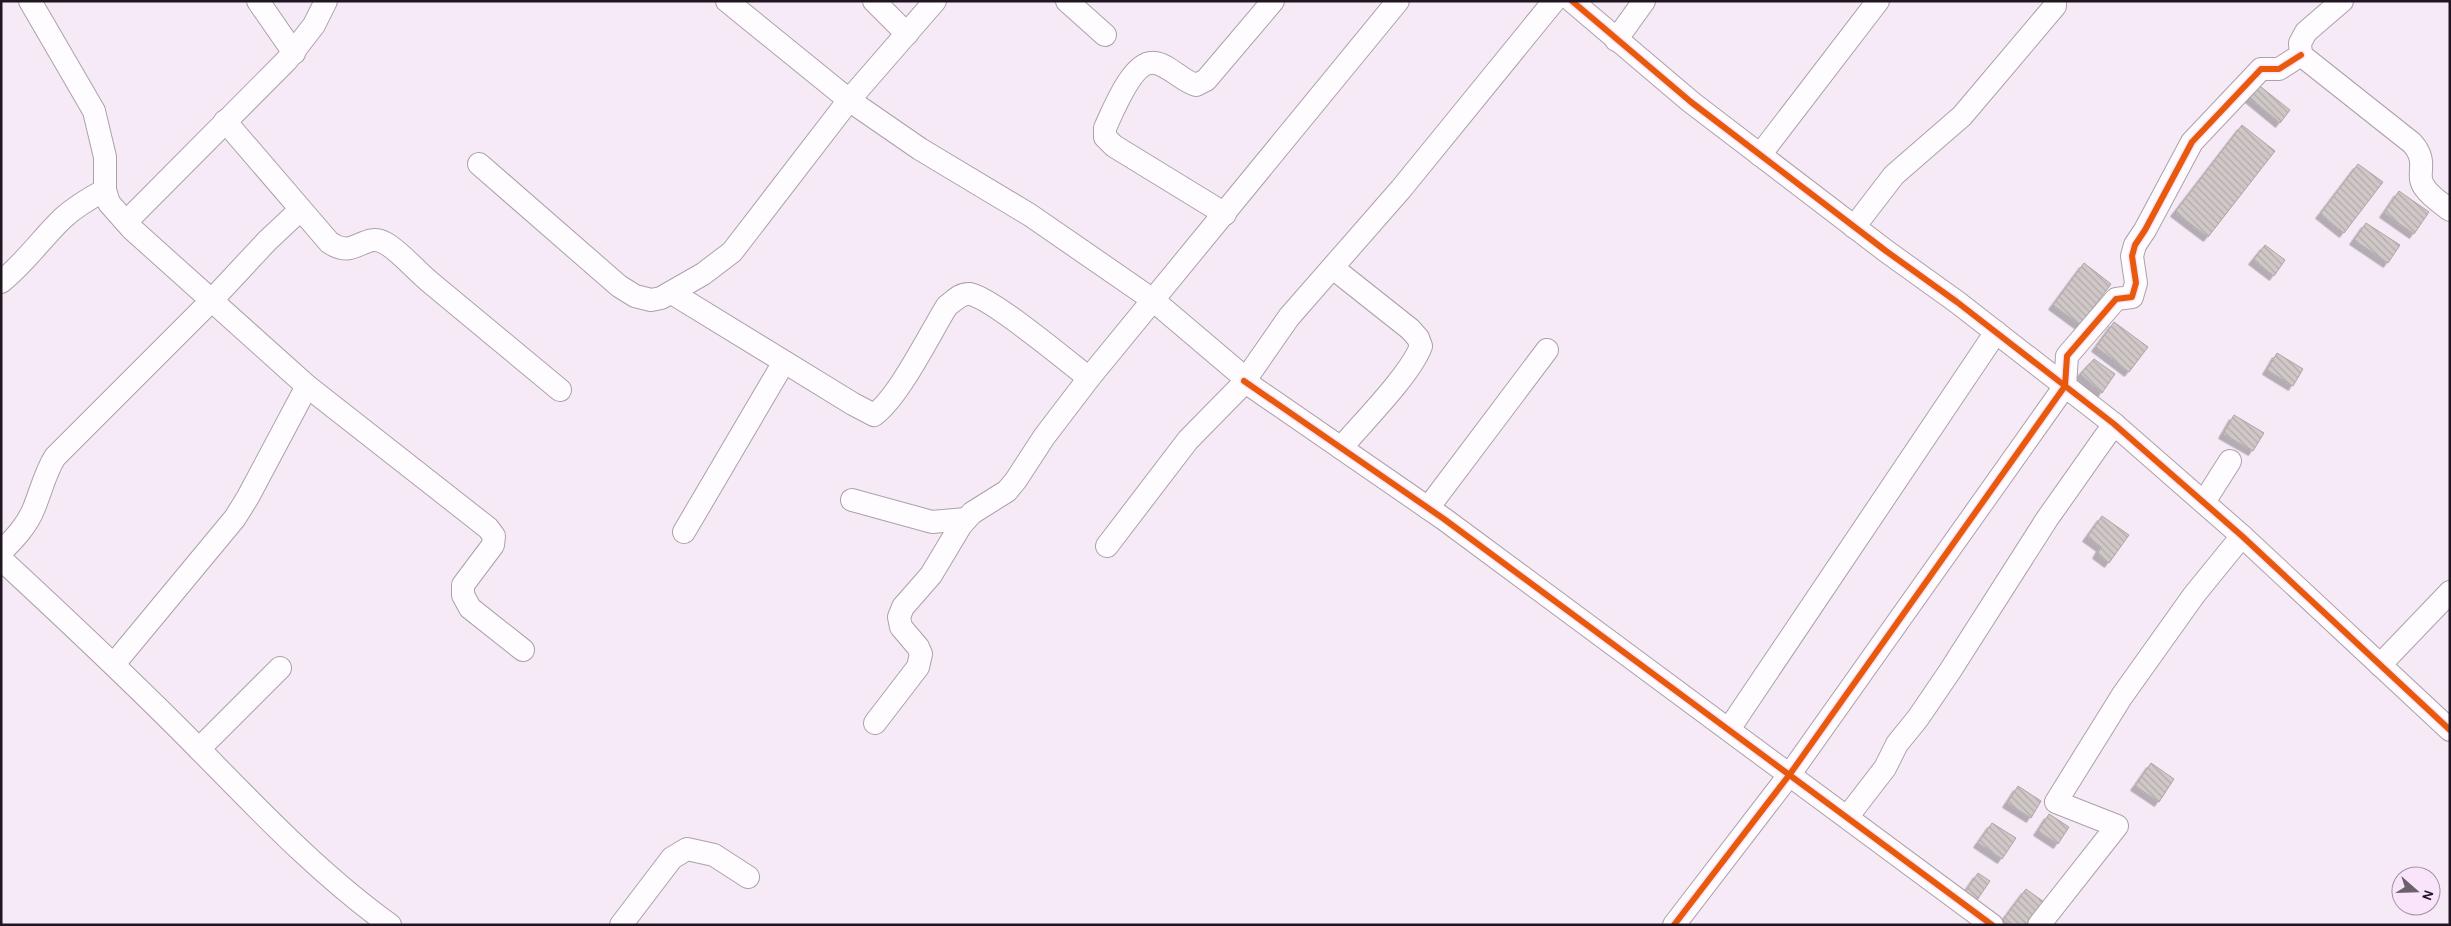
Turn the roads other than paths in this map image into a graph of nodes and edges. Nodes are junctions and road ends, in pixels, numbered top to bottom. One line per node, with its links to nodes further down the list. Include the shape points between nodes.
1 (30, 1): 25 (street, via 94,112 105,157)
2 (258, 1): 19 (street)
3 (326, 1): 19 (street)
4 (727, 1): 21 (street)
5 (874, 1): 16 (street)
6 (935, 1): 16 (street)
7 (1067, 1): 17 (street)
8 (1273, 1): 28 (street, via 1206,80 1196,85 1186,82 1156,63 1146,63 1136,70 1105,128 1105,137 1114,146)
9 (1398, 1): 28 (street)
10 (1554, 1): 31 (street)
11 (1572, 1): 18 (street)
12 (1644, 1): 18 (street)
13 (1878, 1): 23 (street)
14 (2055, 1): 30 (street, via 2055,6 1962,116 1903,165)
15 (2342, 1): 20 (street, via 2306,32 2300,43)
16 (907, 34): 21 (street)
17 (1105, 35)
18 (1616, 40): 23 (street)
19 (294, 53): 22 (street)
20 (2301, 55): 27 (street, via 2412,143 2422,157 2424,188); 42 (street, via 2279,69 2261,70 2192,142 2134,246 2132,256 2136,283 2132,297 2116,299 2067,356)
21 (849, 100): 33 (street, via 732,252); 35 (street, via 920,149 1030,215)
22 (225, 121): 26 (street); 29 (street)
23 (1760, 155): 30 (street)
24 (479, 164): 33 (street, via 619,286 635,296 652,300)
25 (105, 190): 29 (street, via 109,203); 32 (street, via 63,218)
26 (300, 210): 34 (street); 43 (street, via 338,249 349,250 377,240 386,243)
27 (2450, 210)
28 (1224, 214): 35 (street)
29 (126, 222): 34 (street)
30 (1854, 227): 36 (street)
31 (1333, 268): 40 (street, via 1289,317); 45 (street, via 1410,329 1421,346 1418,356)
32 (1, 282)
33 (672, 293): 38 (street)
34 (212, 300): 41 (street); 54 (street, via 55,457 28,521)
35 (1153, 300): 39 (street); 40 (street)
36 (1996, 332): 42 (street); 62 (street)
37 (1546, 350): 49 (street)
38 (784, 362): 39 (street, via 874,415 883,409 947,306 959,296 968,294 991,304); 51 (street)
39 (1089, 378): 50 (street, via 1044,436 1012,485)
40 (1246, 378): 45 (street); 53 (street, via 1188,440)
41 (307, 386): 57 (street, via 488,528 494,536 493,545 463,585 463,595 470,608); 58 (street, via 234,518)
42 (2064, 386): 44 (street); 65 (street)
43 (560, 390)
44 (2114, 424): 48 (street); 66 (street, via 2047,519 1918,718 1897,744 1885,768)
45 (1341, 448): 49 (street)
46 (2230, 461): 48 (street)
47 (852, 500): 50 (street, via 932,522)
48 (2204, 502): 52 (street)
49 (1428, 508): 62 (street)
50 (966, 519): 61 (street, via 930,575 903,607 900,627 918,646 920,660)
51 (684, 532)
52 (2242, 536): 59 (street); 72 (street, via 2194,595 2122,696 2056,802 2117,826)
53 (1107, 546)
54 (1, 552)
55 (1, 559): 58 (street)
56 (2450, 592): 59 (street)
57 (523, 650)
58 (114, 664): 64 (street)
59 (2380, 665): 63 (street)
60 (280, 668): 64 (street)
61 (875, 723)
62 (1729, 729): 65 (street)
63 (2450, 730)
64 (199, 749): 68 (street, via 289,840)
65 (1790, 774): 66 (street); 70 (street)
66 (1848, 816): 71 (street)
67 (748, 877): 69 (street, via 714,855 687,850 672,858)
68 (390, 925)
69 (622, 925)
70 (1674, 925)
71 (1992, 925)
72 (2039, 925)

